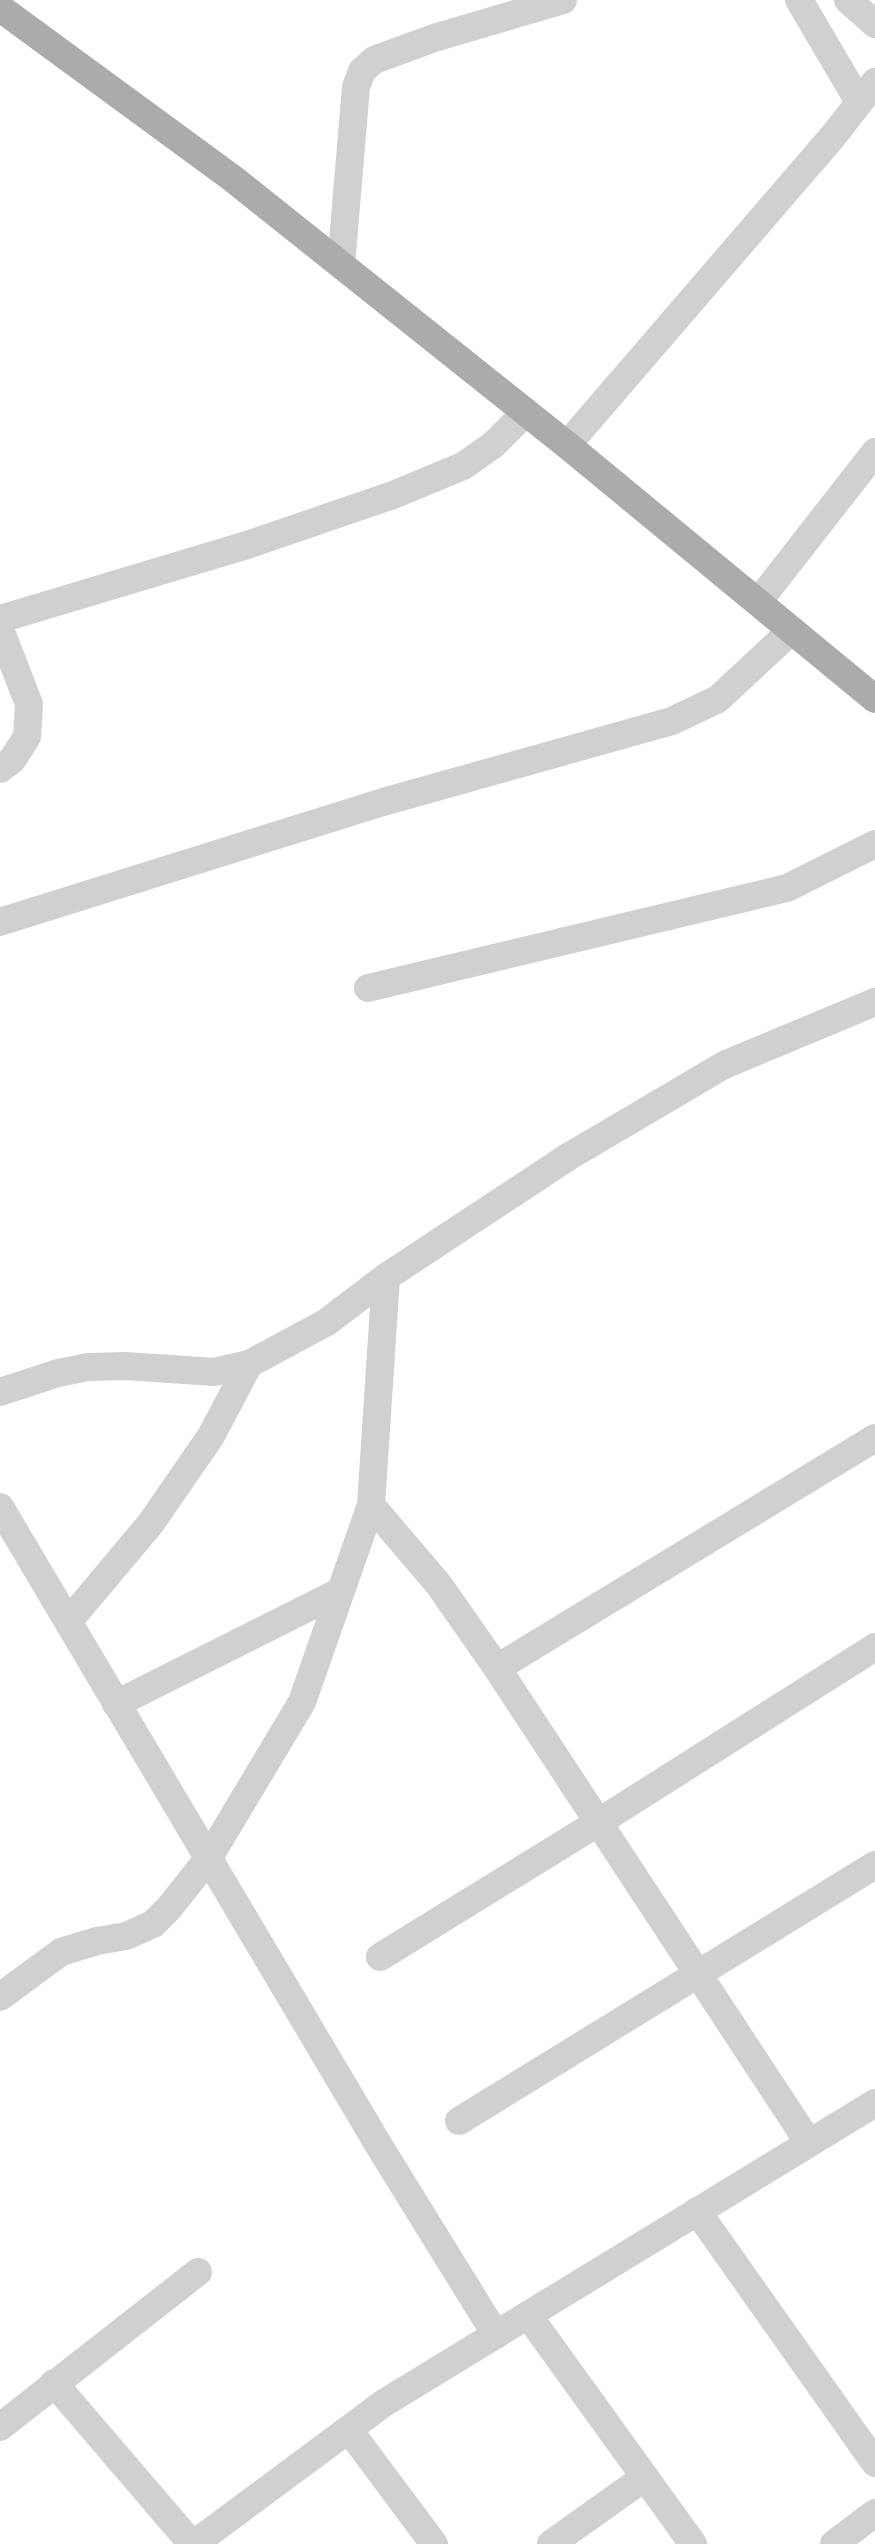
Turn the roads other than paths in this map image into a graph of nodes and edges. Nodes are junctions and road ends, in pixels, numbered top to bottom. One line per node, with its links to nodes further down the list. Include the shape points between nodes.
1 (562, 0): 7 (street, via 434,38 374,60 362,71 356,87)
2 (799, 0): 6 (street)
3 (848, 0): 5 (street)
4 (0, 8): 7 (main road, via 232,178)
5 (875, 24)
6 (867, 92): 9 (street, via 834,135)
7 (341, 264): 8 (main road)
8 (526, 412): 9 (main road); 12 (street, via 493,445 463,466 393,495 247,545)
9 (567, 445): 11 (main road)
10 (875, 452): 11 (street)
11 (758, 602): 14 (main road)
12 (0, 619)
13 (0, 629): 16 (street, via 29,704 27,737 12,760)
14 (792, 630): 15 (main road); 18 (street, via 718,698 672,721 384,802)
15 (875, 699)
16 (0, 769)
17 (875, 844): 19 (street, via 787,888)
18 (0, 922)
19 (368, 988)
20 (875, 1002): 21 (street, via 724,1065 568,1157)
21 (386, 1277): 22 (street, via 327,1322); 25 (street)
22 (249, 1364): 23 (street, via 214,1372 126,1366 88,1367); 28 (street, via 210,1436 151,1523)
23 (0, 1392)
24 (875, 1438): 30 (street)
25 (371, 1506): 27 (street); 30 (street, via 439,1585)
26 (0, 1507): 28 (street)
27 (341, 1591): 31 (street); 33 (street, via 302,1702)
28 (68, 1622): 31 (street)
29 (875, 1647): 32 (street)
30 (497, 1668): 32 (street)
31 (116, 1704): 33 (street)
32 (600, 1822): 35 (street); 36 (street)
33 (208, 1860): 37 (street, via 153,1924 126,1936 61,1952); 44 (street)
34 (875, 1865): 36 (street)
35 (380, 1957)
36 (698, 1973): 39 (street); 40 (street)
37 (0, 1997)
38 (875, 2103): 40 (street)
39 (459, 2121)
40 (809, 2143): 41 (street)
41 (697, 2211): 43 (street); 48 (street)
42 (198, 2272): 45 (street)
43 (528, 2315): 44 (street); 49 (street)
44 (496, 2335): 47 (street, via 384,2403)
45 (54, 2383): 46 (street); 51 (street)
46 (0, 2427)
47 (349, 2430): 51 (street); 52 (street)
48 (875, 2463)
49 (645, 2477): 53 (street); 54 (street)
50 (875, 2513): 55 (street)
51 (193, 2544)
52 (434, 2544)
53 (551, 2544)
54 (693, 2544)
55 (834, 2544)

